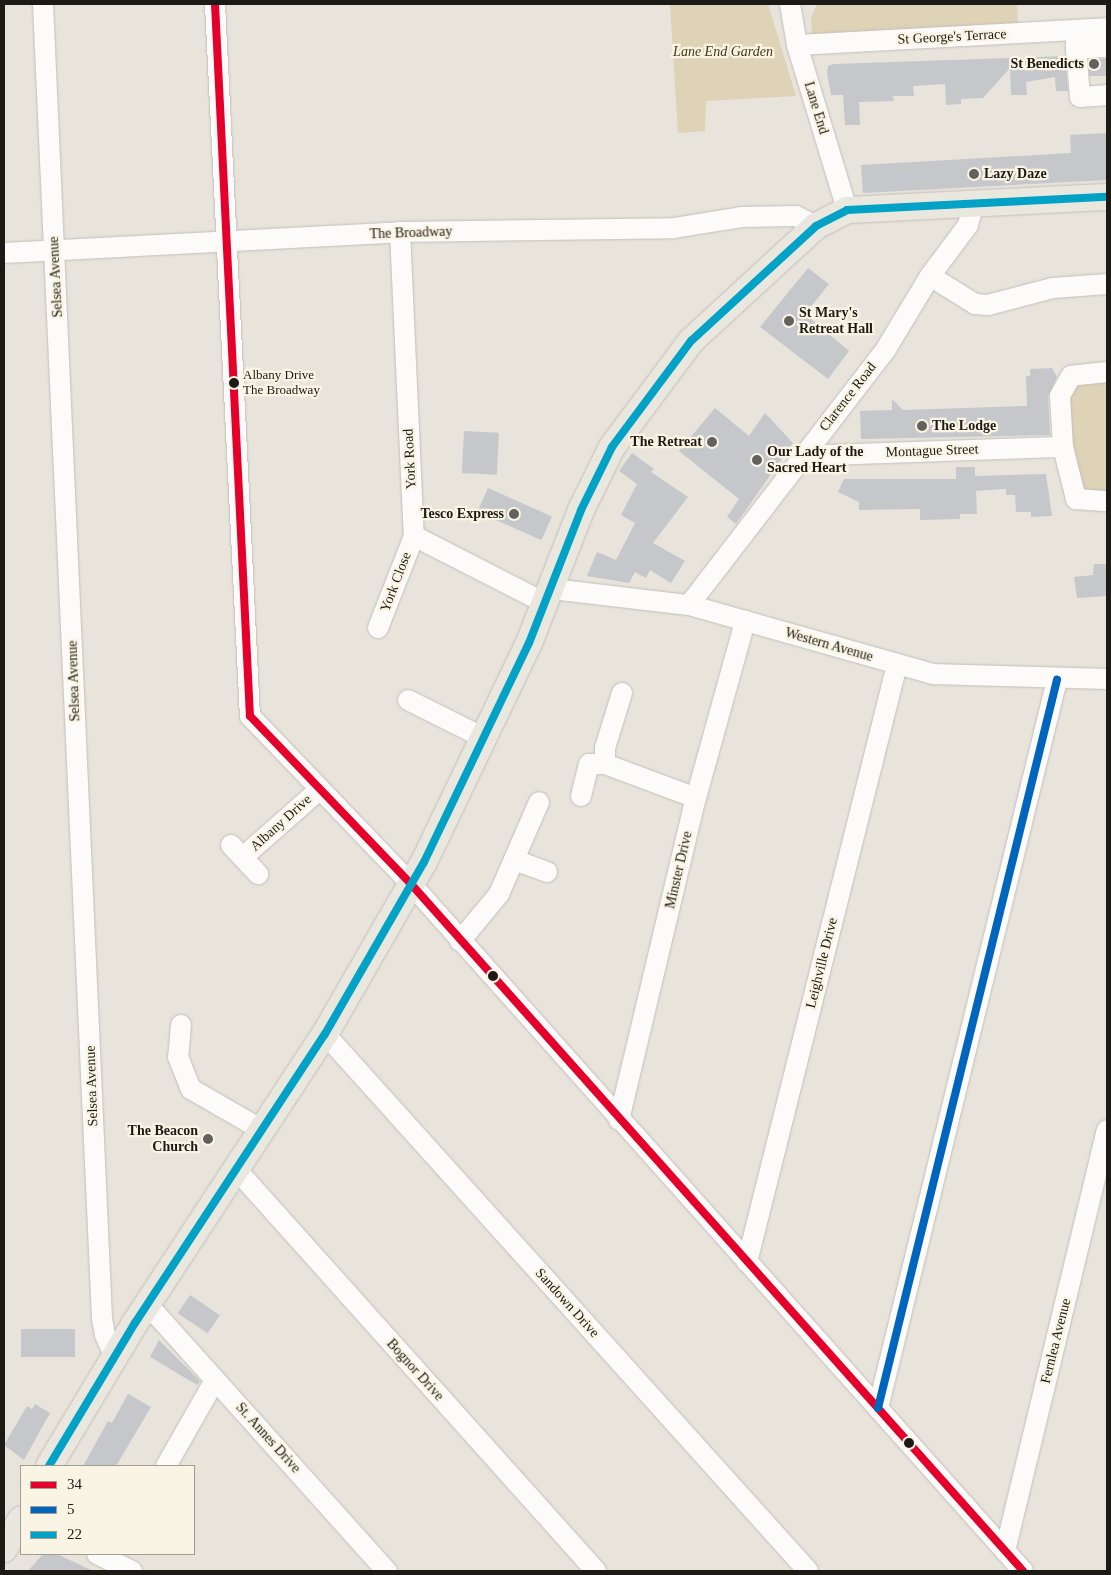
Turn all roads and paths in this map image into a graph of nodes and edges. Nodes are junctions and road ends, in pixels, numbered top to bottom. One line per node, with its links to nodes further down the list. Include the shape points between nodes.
1 (43, 4): 15 (street, Selsea Avenue)
2 (215, 4): 14 (street, Albany Drive)
3 (790, 4): 6 (street, Lane End)
4 (1107, 28): 5 (street, St George's Terrace)
5 (1076, 39): 6 (street, St George's Terrace); 7 (street); 8 (street, via 1080,97)
6 (797, 45): 11 (street, Lane End)
7 (1107, 47)
8 (1106, 95)
9 (1107, 197): 10 (main road)
10 (974, 203): 11 (main road); 17 (street, Clarence Road, via 968,225)
11 (846, 210): 12 (main road)
12 (816, 226): 13 (street, The Broadway, via 796,216 768,216 674,228); 24 (main road, via 691,341 649,394 612,447 592,486)
13 (400, 232): 14 (street, The Broadway); 23 (street, York Road)
14 (228, 243): 15 (street, The Broadway); 35 (street, Albany Drive, via 250,716)
15 (55, 250): 16 (street, The Broadway); 52 (street, Selsea Avenue, via 102,1319 104,1335)
16 (4, 253)
17 (930, 276): 18 (street, via 975,304 988,305 1053,288); 21 (street, Clarence Road, via 886,349)
18 (1107, 284)
19 (1107, 372): 20 (street, via 1071,376 1064,383 1060,396)
20 (1063, 447): 21 (street, Montague Street); 22 (street, via 1076,499)
21 (801, 456): 25 (street, Clarence Road, via 752,528)
22 (1107, 501)
23 (414, 536): 24 (street, via 480,570); 27 (street, York Close)
24 (549, 596): 25 (street, Western Avenue); 33 (main road)
25 (689, 606): 26 (street, Western Avenue)
26 (745, 621): 28 (street, Western Avenue); 37 (street, Minster Drive)
27 (378, 628)
28 (897, 664): 30 (street, Western Avenue, via 933,674); 50 (street, Leighville Drive)
29 (1107, 679): 30 (street, Western Avenue)
30 (1057, 680): 54 (street)
31 (622, 693): 34 (street, via 605,748)
32 (408, 700): 33 (street)
33 (484, 738): 42 (main road)
34 (605, 764): 36 (street, via 589,764); 37 (street)
35 (319, 790): 41 (street, Albany Drive, via 237,851); 42 (street, Albany Drive)
36 (581, 796)
37 (696, 798): 46 (street, Minster Drive)
38 (539, 802): 39 (street)
39 (514, 860): 40 (street); 43 (street, via 499,894)
40 (547, 872)
41 (258, 874)
42 (411, 884): 43 (street, Albany Drive); 45 (main road)
43 (460, 942): 46 (street, Albany Drive)
44 (181, 1025): 47 (street, via 178,1057 191,1089)
45 (325, 1034): 47 (main road); 64 (street, Sandown Drive)
46 (619, 1120): 50 (street, Albany Drive)
47 (262, 1130): 49 (main road)
48 (1107, 1130): 59 (street, Fernlea Avenue)
49 (235, 1168): 51 (main road); 63 (street, Bognor Drive)
50 (747, 1262): 54 (street, Albany Drive)
51 (148, 1305): 52 (main road); 53 (street, St. Annes Drive)
52 (115, 1356): 55 (main road)
53 (215, 1380): 56 (street); 62 (street, St. Annes Drive)
54 (878, 1408): 59 (street, Albany Drive)
55 (50, 1465)
56 (167, 1465)
57 (20, 1523): 58 (main road)
58 (4, 1550)
59 (1005, 1551): 65 (street, Albany Drive)
60 (108, 1556): 61 (street)
61 (132, 1571)
62 (387, 1571)
63 (596, 1571)
64 (808, 1571)
65 (1023, 1571)

